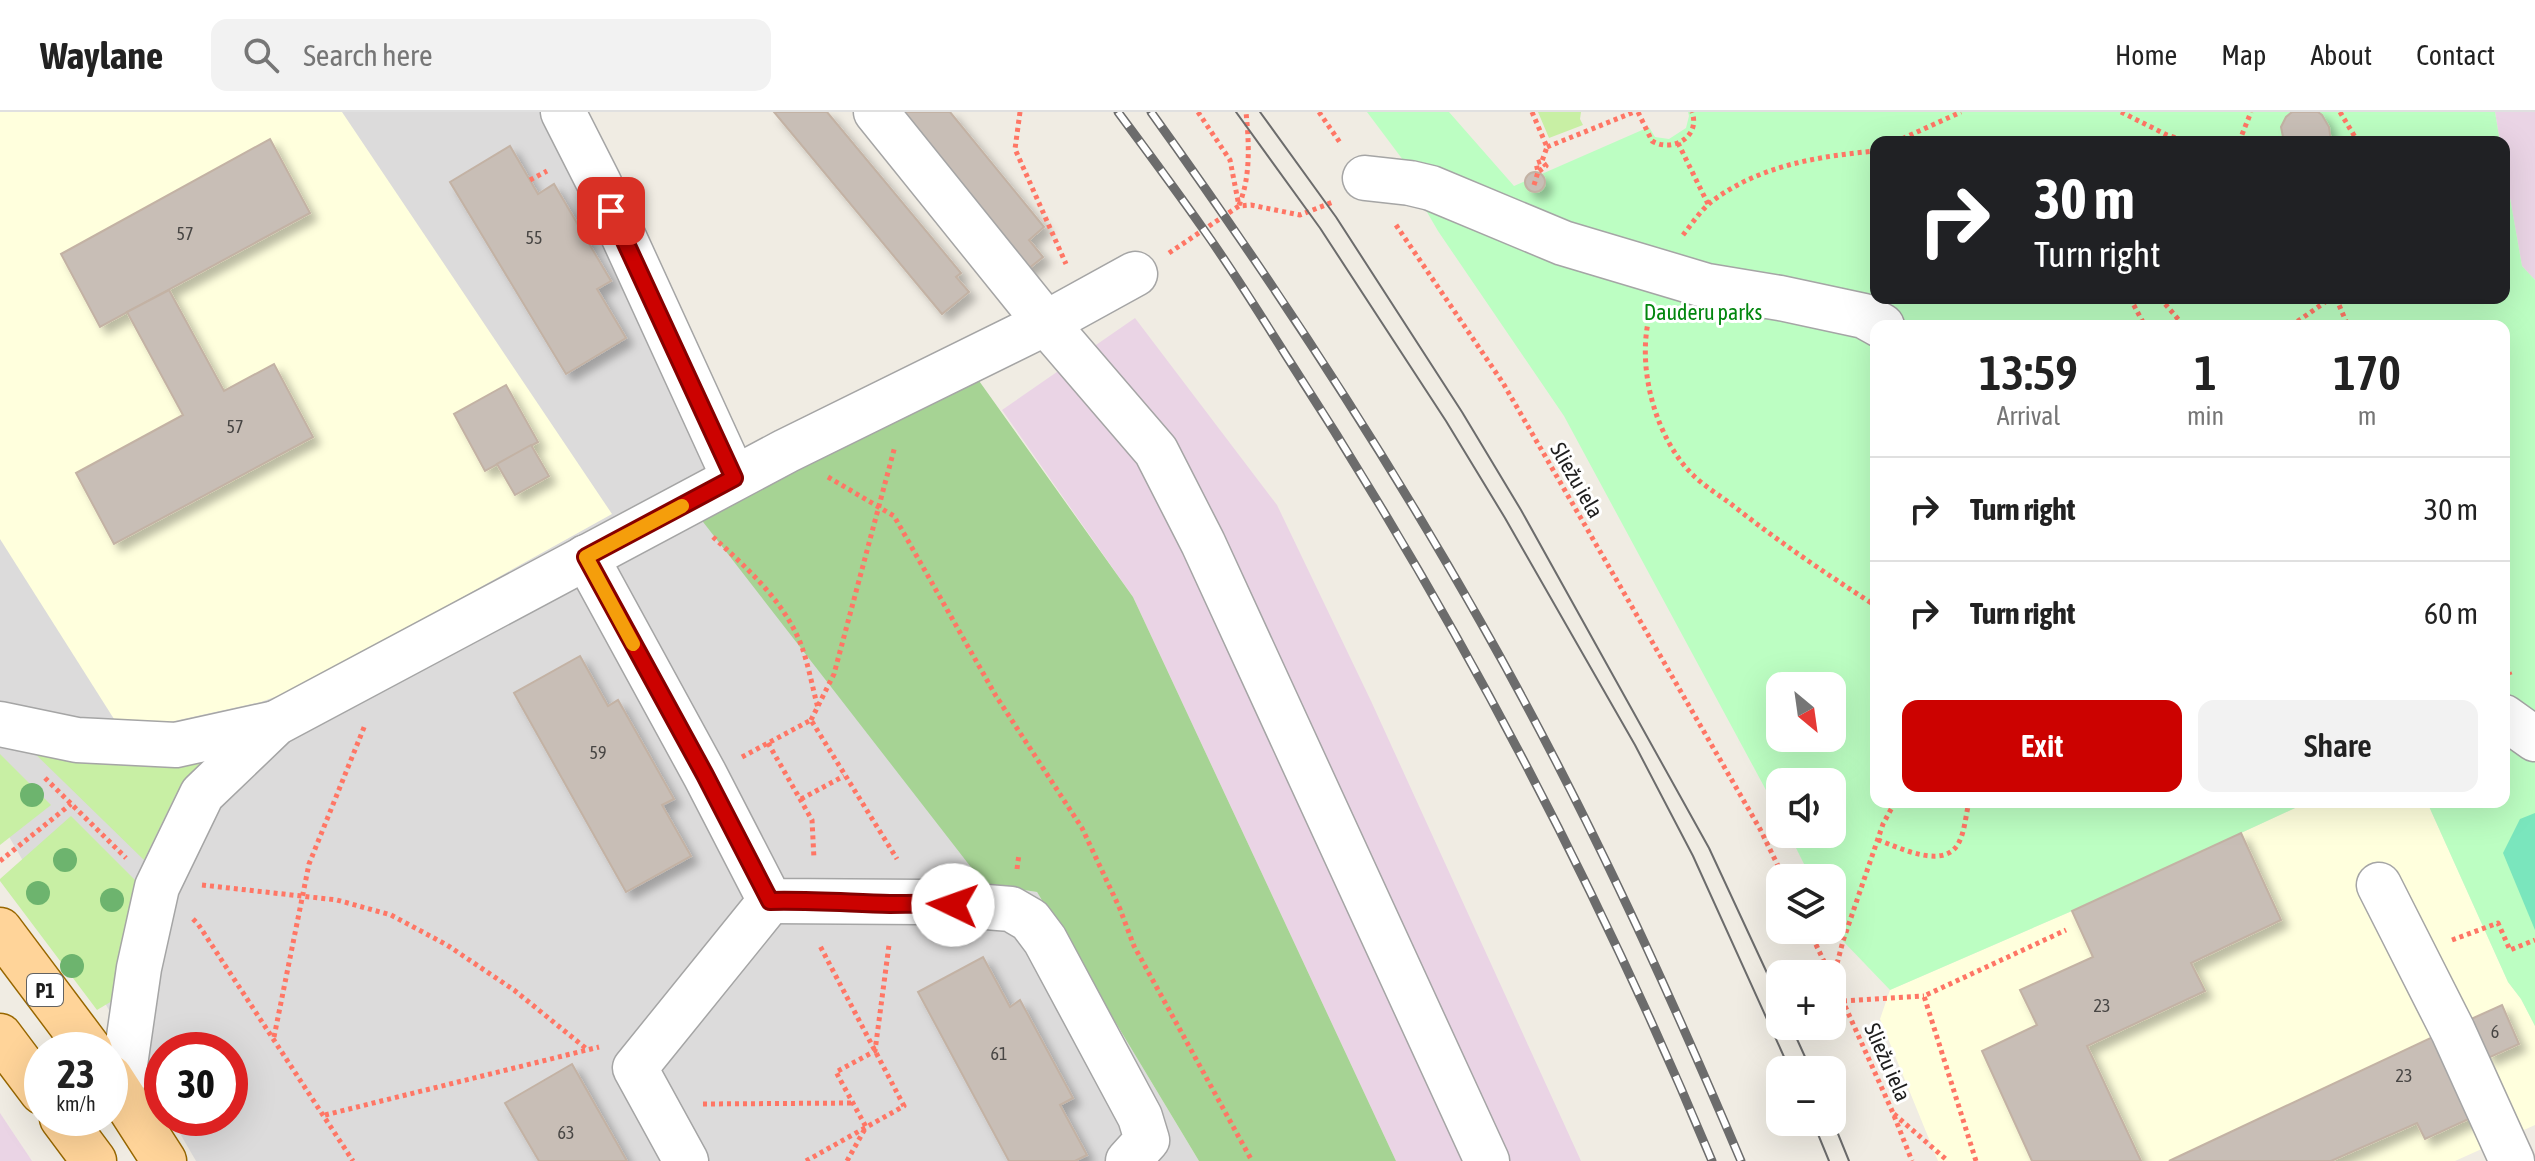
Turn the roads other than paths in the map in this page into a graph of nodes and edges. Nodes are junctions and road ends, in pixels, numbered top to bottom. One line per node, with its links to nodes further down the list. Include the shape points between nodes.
1 (563, 112): 7 (street)
2 (876, 112): 5 (street)
3 (1369, 184): 6 (street, via 1431,188 1563,243 1707,286)
4 (1135, 274): 5 (street)
5 (1064, 313): 7 (street); 26 (street, via 1156,451 1203,543)
6 (1871, 320)
7 (734, 478): 8 (street)
8 (586, 557): 10 (street); 14 (street, via 705,775)
9 (2510, 721): 12 (street)
10 (276, 723): 11 (street, via 176,745 77,740); 17 (street, via 202,794 160,880)
11 (0, 724)
12 (2535, 739)
13 (2379, 885): 27 (street)
14 (794, 901): 24 (street, via 635,1068); 25 (street, via 1011,909 1030,920 1140,1117 1147,1140)
15 (0, 930): 16 (main road, P1)
16 (76, 1032)
17 (126, 1032)
18 (0, 1036): 19 (main road)
19 (24, 1068)
20 (128, 1104): 23 (main road)
21 (75, 1136): 22 (main road)
22 (94, 1161)
23 (164, 1161)
24 (686, 1161)
25 (1128, 1161)
26 (1487, 1161)
27 (2512, 1161)

